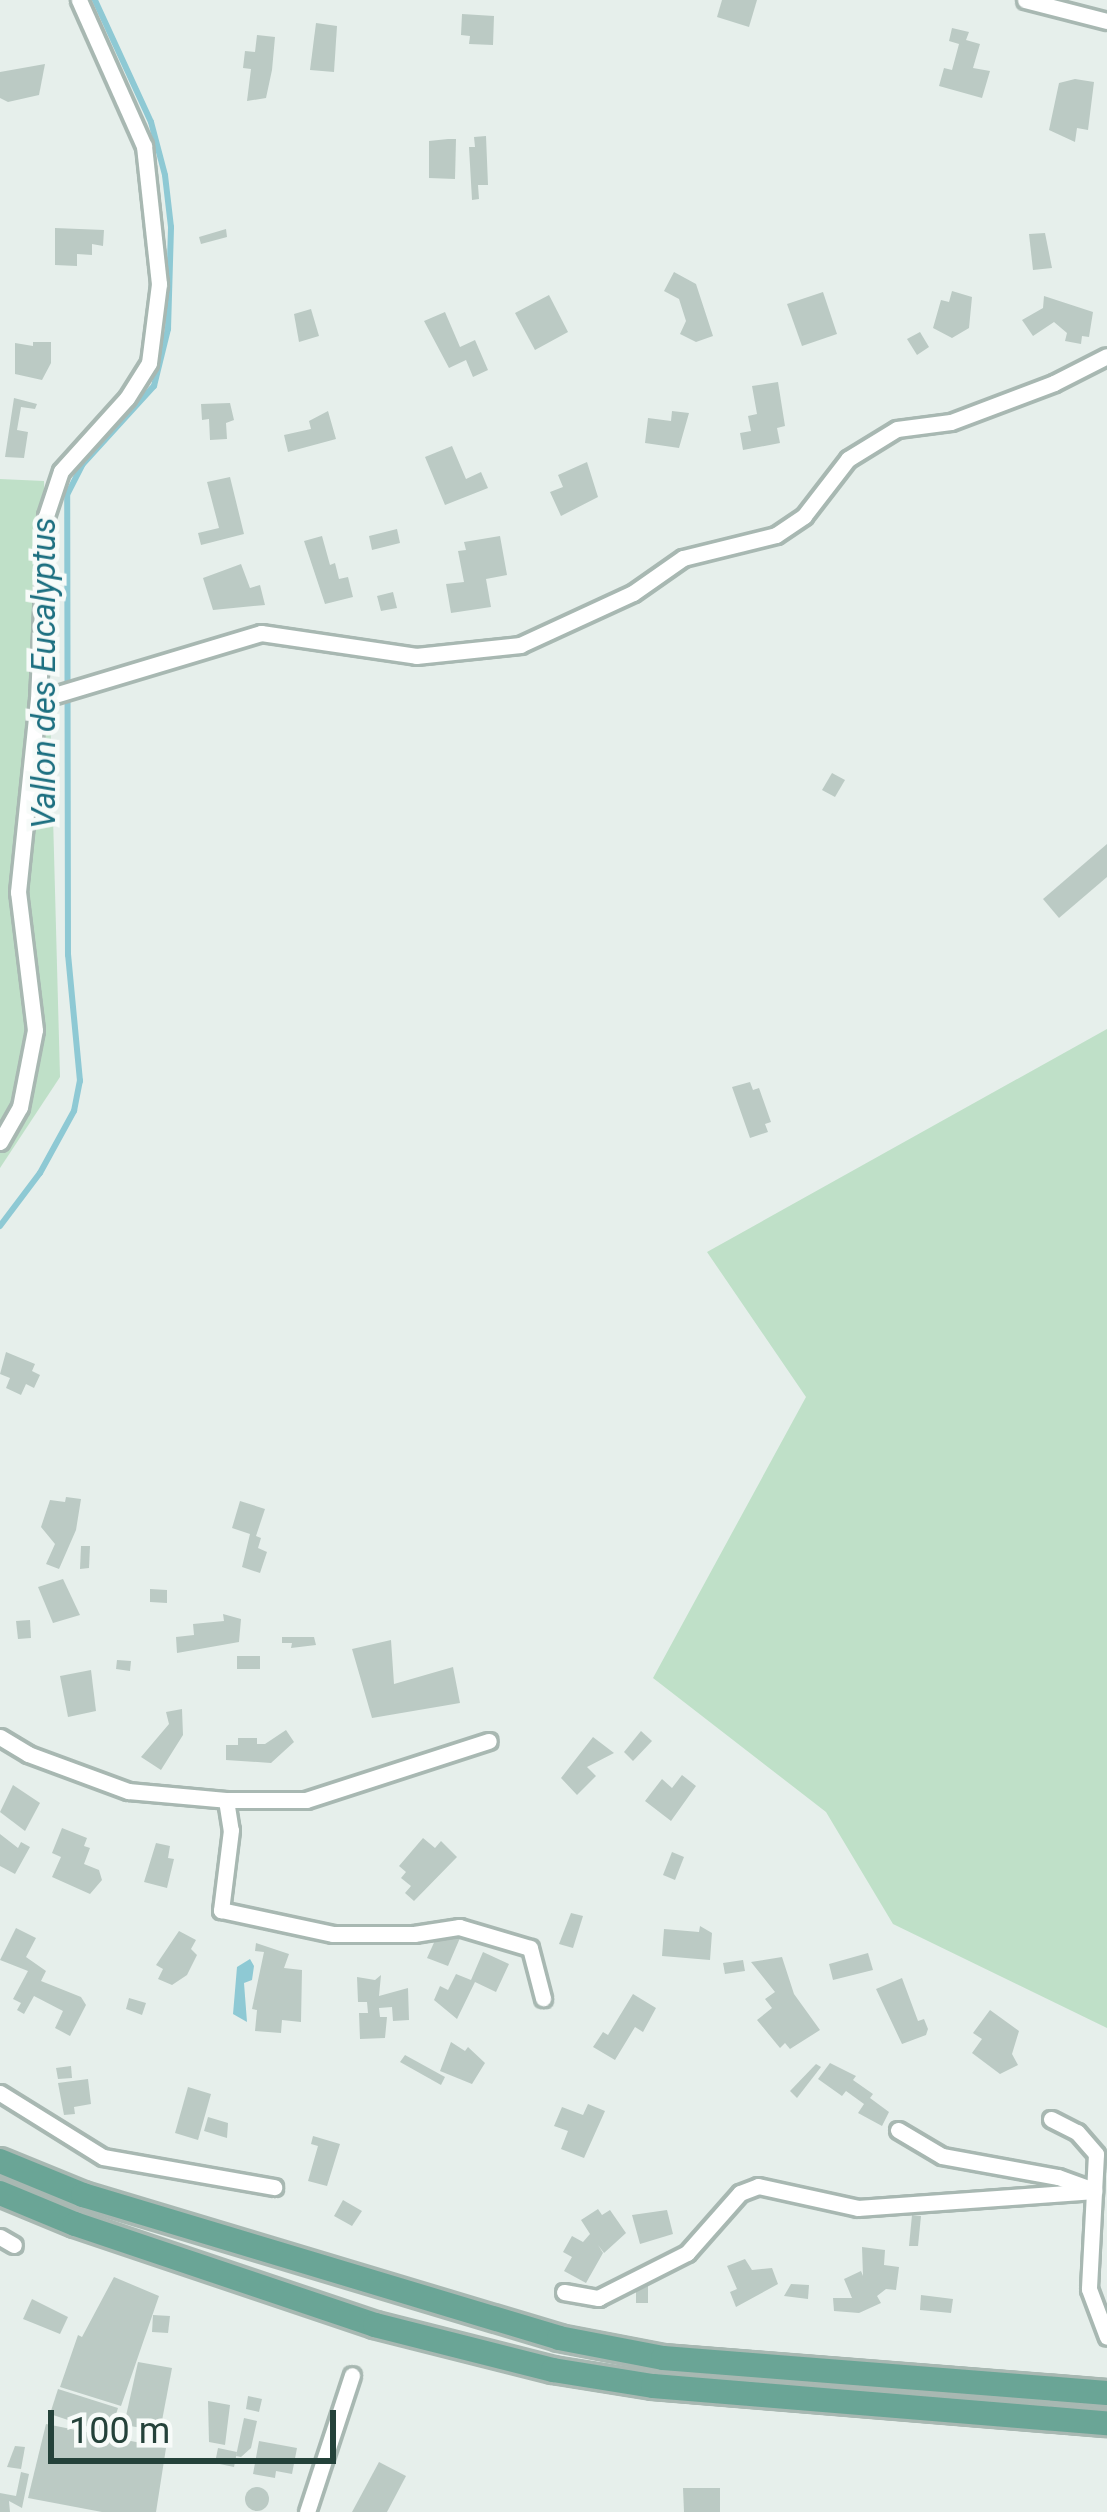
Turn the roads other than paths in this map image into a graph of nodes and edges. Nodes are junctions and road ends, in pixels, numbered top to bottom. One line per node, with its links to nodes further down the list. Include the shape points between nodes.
1 (79, 0): 5 (street, via 145,146 159,284 149,363 62,471 46,516)
2 (1025, 0): 3 (street)
3 (1107, 21)
4 (1107, 356): 5 (street, via 951,422 897,429 848,459 804,516 776,535 683,558 633,593 520,646 416,656 261,633)
5 (38, 700): 6 (street, via 18,892 34,1030 20,1106)
6 (0, 1142)
7 (0, 1737): 9 (street, via 128,1791)
8 (489, 1741): 9 (street, via 306,1800)
9 (226, 1800): 10 (street, via 231,1830 221,1910 333,1934 459,1927 530,1948)
10 (543, 1998)
11 (0, 2093): 15 (street, via 103,2157)
12 (1051, 2119): 16 (street, via 1090,2143)
13 (898, 2130): 16 (street, via 942,2156)
14 (0, 2161): 21 (main road, via 83,2194 559,2338 663,2358)
15 (274, 2187)
16 (1094, 2191): 18 (street, via 858,2208 758,2186 740,2193 687,2253 598,2298); 19 (street, via 1090,2289)
17 (0, 2193): 22 (main road, via 375,2325 553,2370 653,2386)
18 (564, 2292)
19 (1107, 2336)
20 (352, 2375): 23 (street)
21 (1107, 2393)
22 (1107, 2423)
23 (307, 2512)

